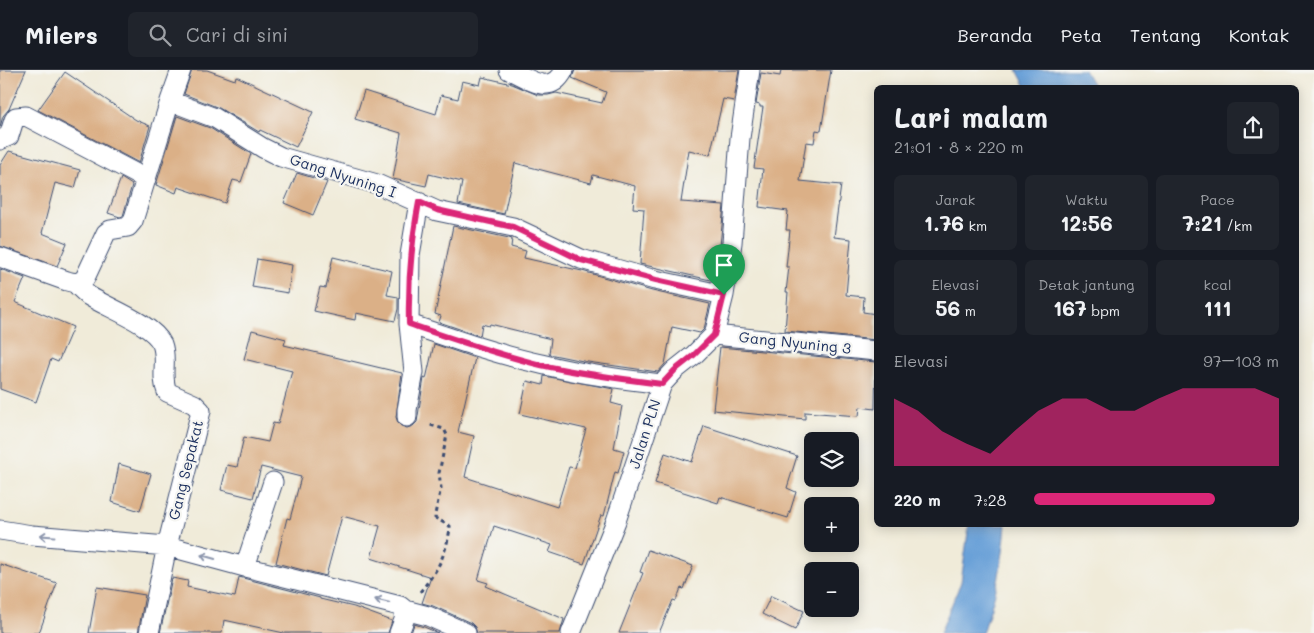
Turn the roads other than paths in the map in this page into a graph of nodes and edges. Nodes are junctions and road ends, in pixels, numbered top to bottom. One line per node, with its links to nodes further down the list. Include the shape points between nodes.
1 (181, 70): 5 (street)
2 (509, 70): 3 (street, via 543,85 552,85)
3 (564, 70)
4 (750, 70): 11 (street)
5 (170, 101): 7 (street); 8 (street, Gang Nyuning I, via 215,118 281,157 377,184)
6 (0, 140): 7 (street, via 9,136 16,117 26,116)
7 (146, 179): 10 (street, via 131,225 106,232 85,278)
8 (419, 202): 11 (street, Gang Nyuning I, via 437,210 513,227 581,260); 12 (street, via 410,255)
9 (0, 257): 10 (street)
10 (75, 283): 19 (street, Gang Sepakat, via 88,295 151,329 161,341 166,356 163,371 167,392 194,404 201,411)
11 (724, 295): 13 (street)
12 (409, 324): 15 (street, via 542,365); 16 (street, via 414,372)
13 (714, 335): 14 (street, Gang Nyuning 3); 15 (street, Jalan PLN)
14 (874, 352)
15 (662, 384): 25 (street, Jalan PLN, via 616,521)
16 (407, 417)
17 (273, 482): 20 (street)
18 (0, 530): 19 (street, one-way to 18)
19 (167, 546): 20 (street, one-way to 19); 22 (street)
20 (245, 567): 21 (street, one-way to 20, via 393,604)
21 (405, 610): 23 (street); 24 (street, via 428,616)
22 (149, 633)
23 (400, 633)
24 (466, 633)
25 (571, 633)

